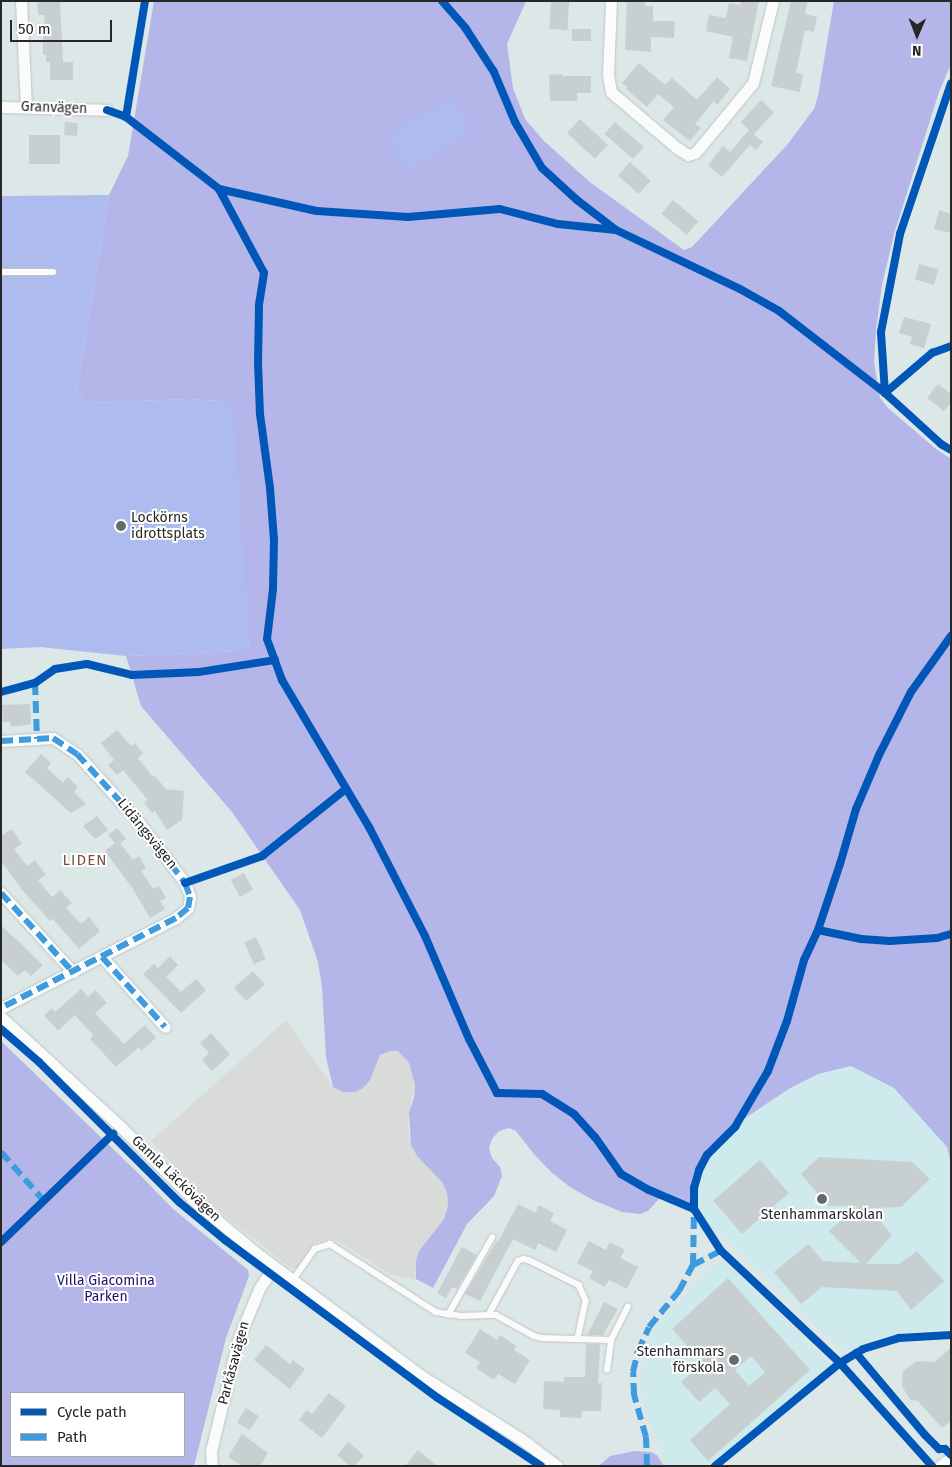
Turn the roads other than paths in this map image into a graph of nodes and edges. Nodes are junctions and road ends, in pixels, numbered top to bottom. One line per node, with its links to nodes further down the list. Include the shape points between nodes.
1 (21, 1): 5 (street)
2 (611, 1): 3 (street, via 608,76 611,92 688,154 701,146 753,83)
3 (773, 1)
4 (1, 107): 5 (street, Granvägen)
5 (26, 107): 6 (street, Granvägen)
6 (108, 110)
7 (1, 272): 8 (lane)
8 (53, 272)
9 (1, 741): 11 (street, Lidängsvägen, via 52,738 65,744 138,821 185,883 190,897 188,908 160,927)
10 (1, 893): 12 (street)
11 (102, 957): 12 (street, Lidängsvägen); 15 (street)
12 (72, 972): 13 (street, Lidängsvägen)
13 (1, 1008)
14 (1, 1017): 17 (street, Gamla Läckövägen, via 122,1128 198,1204)
15 (165, 1027)
16 (492, 1238): 21 (lane)
17 (274, 1266): 18 (street, Gamla Läckövägen); 26 (street, Parkåsavägen, via 259,1289 240,1331 211,1451)
18 (293, 1280): 21 (lane, via 315,1249 330,1244 436,1312); 27 (street, Gamla Läckövägen, via 423,1377 521,1439)
19 (628, 1307): 23 (lane)
20 (489, 1314): 21 (lane); 22 (lane, via 534,1336); 22 (lane, via 518,1261 529,1260 580,1284 586,1301)
21 (448, 1315)
22 (578, 1338): 23 (lane)
23 (611, 1340): 24 (lane)
24 (607, 1370)
25 (951, 1458): 28 (street)
26 (212, 1466)
27 (557, 1466)
28 (940, 1466)

